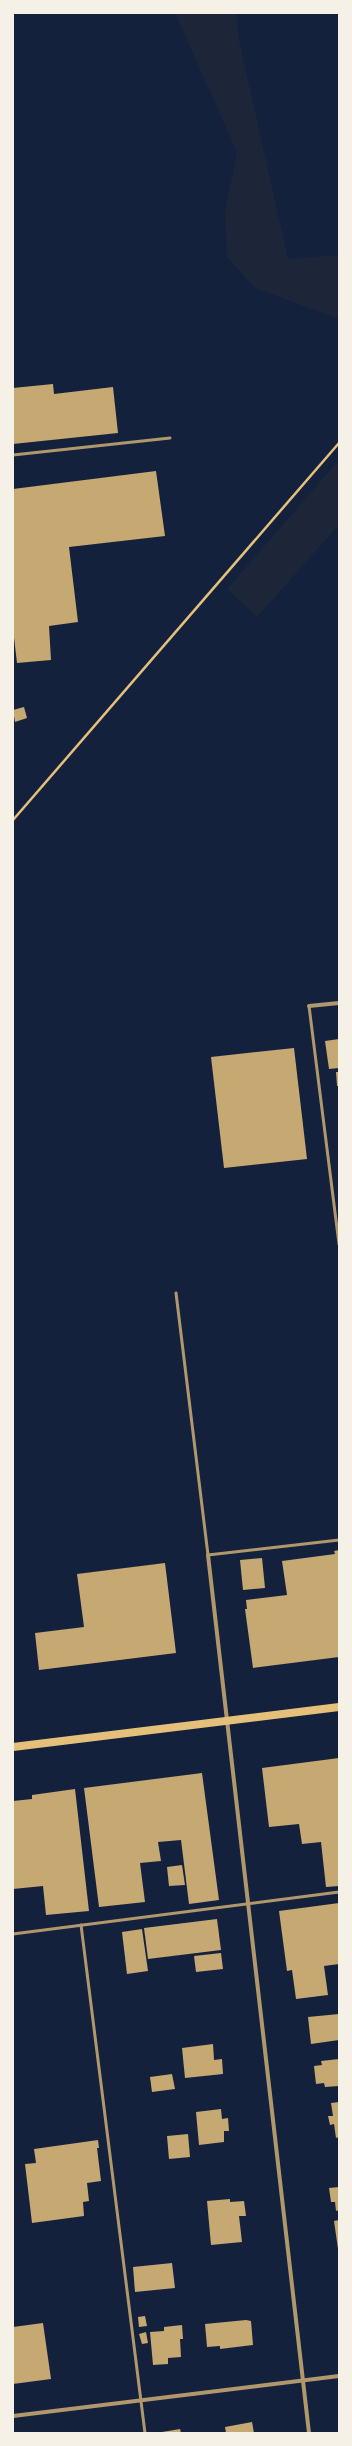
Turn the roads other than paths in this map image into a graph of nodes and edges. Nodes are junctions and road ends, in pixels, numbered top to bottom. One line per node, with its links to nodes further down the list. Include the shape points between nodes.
1 (170, 438): 2 (lane)
2 (13, 455)
3 (339, 1003): 4 (street)
4 (309, 1006): 5 (lane)
5 (339, 1244)
6 (176, 1293): 8 (lane)
7 (339, 1540): 8 (lane)
8 (208, 1555): 10 (street)
9 (339, 1707): 10 (main road)
10 (227, 1721): 11 (main road); 13 (street)
11 (13, 1746)
12 (339, 1892): 13 (lane)
13 (248, 1905): 14 (lane); 17 (street)
14 (82, 1925): 15 (lane); 18 (lane)
15 (13, 1934)
16 (339, 2376): 17 (street)
17 (303, 2381): 18 (street); 21 (street)
18 (142, 2401): 19 (street); 20 (lane)
19 (13, 2416)
20 (145, 2433)
21 (309, 2433)

